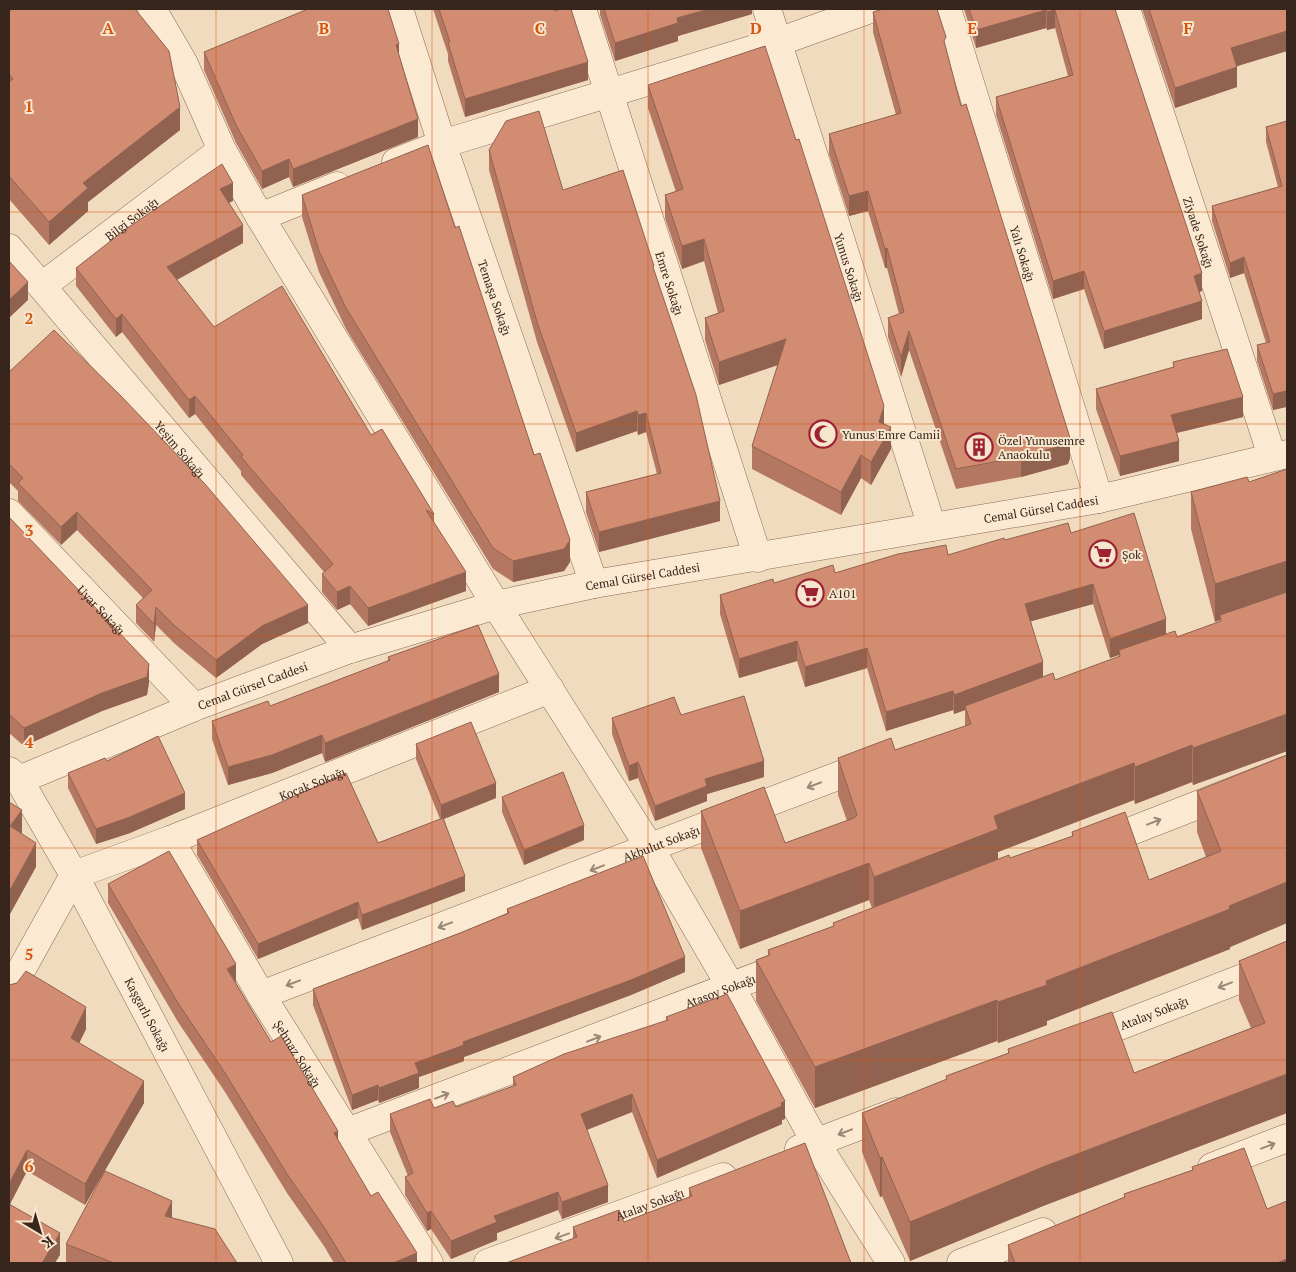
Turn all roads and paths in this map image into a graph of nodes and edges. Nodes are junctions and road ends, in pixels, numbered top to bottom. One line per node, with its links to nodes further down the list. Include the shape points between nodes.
1 (152, 9): 10 (street)
2 (399, 9): 12 (street, Temaşa Sokağı)
3 (582, 9): 11 (street, Emre Sokağı)
4 (767, 9): 8 (street, Yunus Sokağı)
5 (870, 9): 8 (street)
6 (947, 9): 18 (street, Yalı Sokağı)
7 (1126, 9): 17 (street, Ziyade Sokağı)
8 (778, 42): 11 (street); 20 (street, Yunus Sokağı)
9 (210, 51): 10 (street)
10 (183, 62): 13 (street)
11 (608, 93): 12 (street); 21 (street, Emre Sokağı)
12 (442, 144): 14 (street); 22 (street, Temaşa Sokağı)
13 (222, 150): 14 (street); 16 (street, Bilgi Sokağı)
14 (260, 217): 23 (street)
15 (9, 248): 16 (street, Yeşim Sokağı)
16 (42, 286): 24 (street, Yeşim Sokağı)
17 (1280, 455): 18 (street, Cemal Gürsel Caddesi)
18 (1099, 499): 20 (street, Cemal Gürsel Caddesi)
19 (9, 513): 26 (street, Uyar Sokağı)
20 (932, 526): 21 (street, Cemal Gürsel Caddesi)
21 (758, 558): 22 (street, Cemal Gürsel Caddesi)
22 (594, 584): 23 (street, Cemal Gürsel Caddesi)
23 (496, 605): 24 (street, Cemal Gürsel Caddesi); 25 (street)
24 (350, 649): 26 (street, Cemal Gürsel Caddesi)
25 (550, 689): 30 (street, Koçak Sokağı); 31 (street)
26 (194, 707): 29 (street, Cemal Gürsel Caddesi)
27 (891, 756): 31 (street, Akbulut Sokağı, one-way to 31)
28 (1287, 770): 32 (street, one-way to 28)
29 (14, 775): 33 (street, Kaşgarlı Sokağı)
30 (170, 840): 33 (street, Koçak Sokağı); 38 (street, Şehnaz Sokağı)
31 (650, 848): 36 (street); 38 (street, Akbulut Sokağı, one-way to 38)
32 (1074, 853)
33 (74, 875): 37 (street); 48 (street, Kaşgarlı Sokağı)
34 (814, 955): 36 (street, Atasoy Sokağı)
35 (1287, 961): 39 (street, Atalay Sokağı, one-way to 39)
36 (731, 987): 41 (street, Atasoy Sokağı, one-way to 36); 43 (street)
37 (9, 992)
38 (260, 995): 41 (street, Şehnaz Sokağı)
39 (1056, 1050)
40 (918, 1104): 43 (street, one-way to 43)
41 (347, 1132): 49 (street, Şehnaz Sokağı)
42 (1287, 1138): 46 (street, one-way to 42)
43 (816, 1143): 44 (street); 51 (street)
44 (778, 1157)
45 (750, 1167): 50 (street, Atalay Sokağı, one-way to 50)
46 (1185, 1178)
47 (1063, 1224): 52 (street)
48 (279, 1263)
49 (429, 1263)
50 (488, 1263)
51 (891, 1263)
52 (961, 1263)

